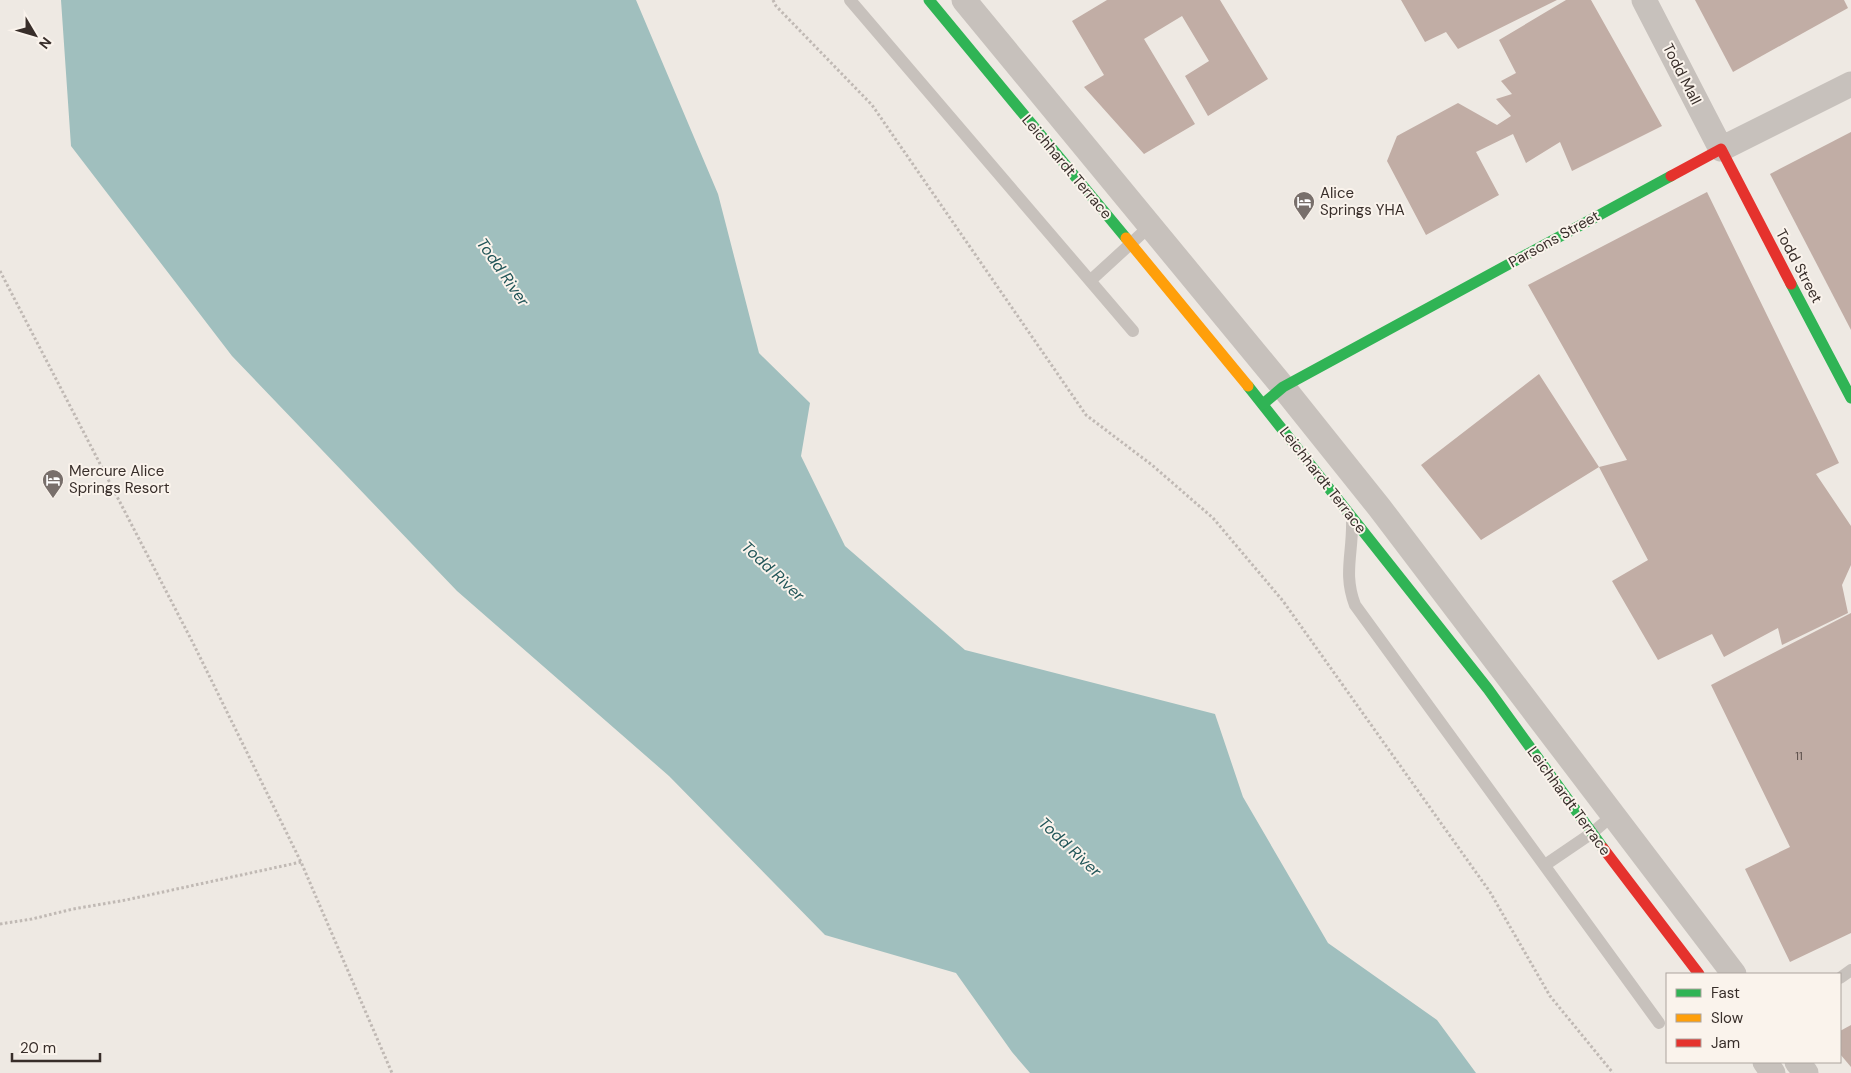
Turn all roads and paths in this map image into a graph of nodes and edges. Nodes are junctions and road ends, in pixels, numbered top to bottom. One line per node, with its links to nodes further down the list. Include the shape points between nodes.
1 (773, 0): 27 (path, via 872,105 1086,415 1152,465 1213,518 1283,601 1490,892 1550,996)
2 (850, 0): 11 (lane)
3 (929, 0): 9 (street, Leichhardt Terrace)
4 (964, 0): 8 (street, Leichhardt Terrace)
5 (1644, 0): 7 (street, Todd Mall)
6 (1844, 88): 7 (street, Parsons Street)
7 (1720, 148): 13 (street, Parsons Street); 14 (street, Todd Street)
8 (1150, 226): 9 (lane); 13 (street, Leichhardt Terrace)
9 (1130, 243): 11 (lane); 15 (street, Leichhardt Terrace)
10 (0, 271): 19 (path)
11 (1090, 280): 12 (lane)
12 (1133, 331)
13 (1283, 387): 15 (street, Parsons Street); 17 (street, Leichhardt Terrace, via 1379,507)
14 (1851, 398)
15 (1263, 404): 16 (street, Leichhardt Terrace)
16 (1352, 516): 18 (street, Leichhardt Terrace, via 1488,689); 20 (lane, via 1348,583 1354,605)
17 (1613, 815): 18 (lane); 23 (street, Leichhardt Terrace)
18 (1592, 833): 20 (lane); 22 (street, Leichhardt Terrace)
19 (301, 862): 21 (path); 26 (path)
20 (1544, 866): 24 (lane)
21 (0, 924)
22 (1698, 973)
23 (1733, 973)
24 (1659, 1024)
25 (1798, 1063): 28 (street)
26 (392, 1073)
27 (1613, 1073)
28 (1806, 1073)

